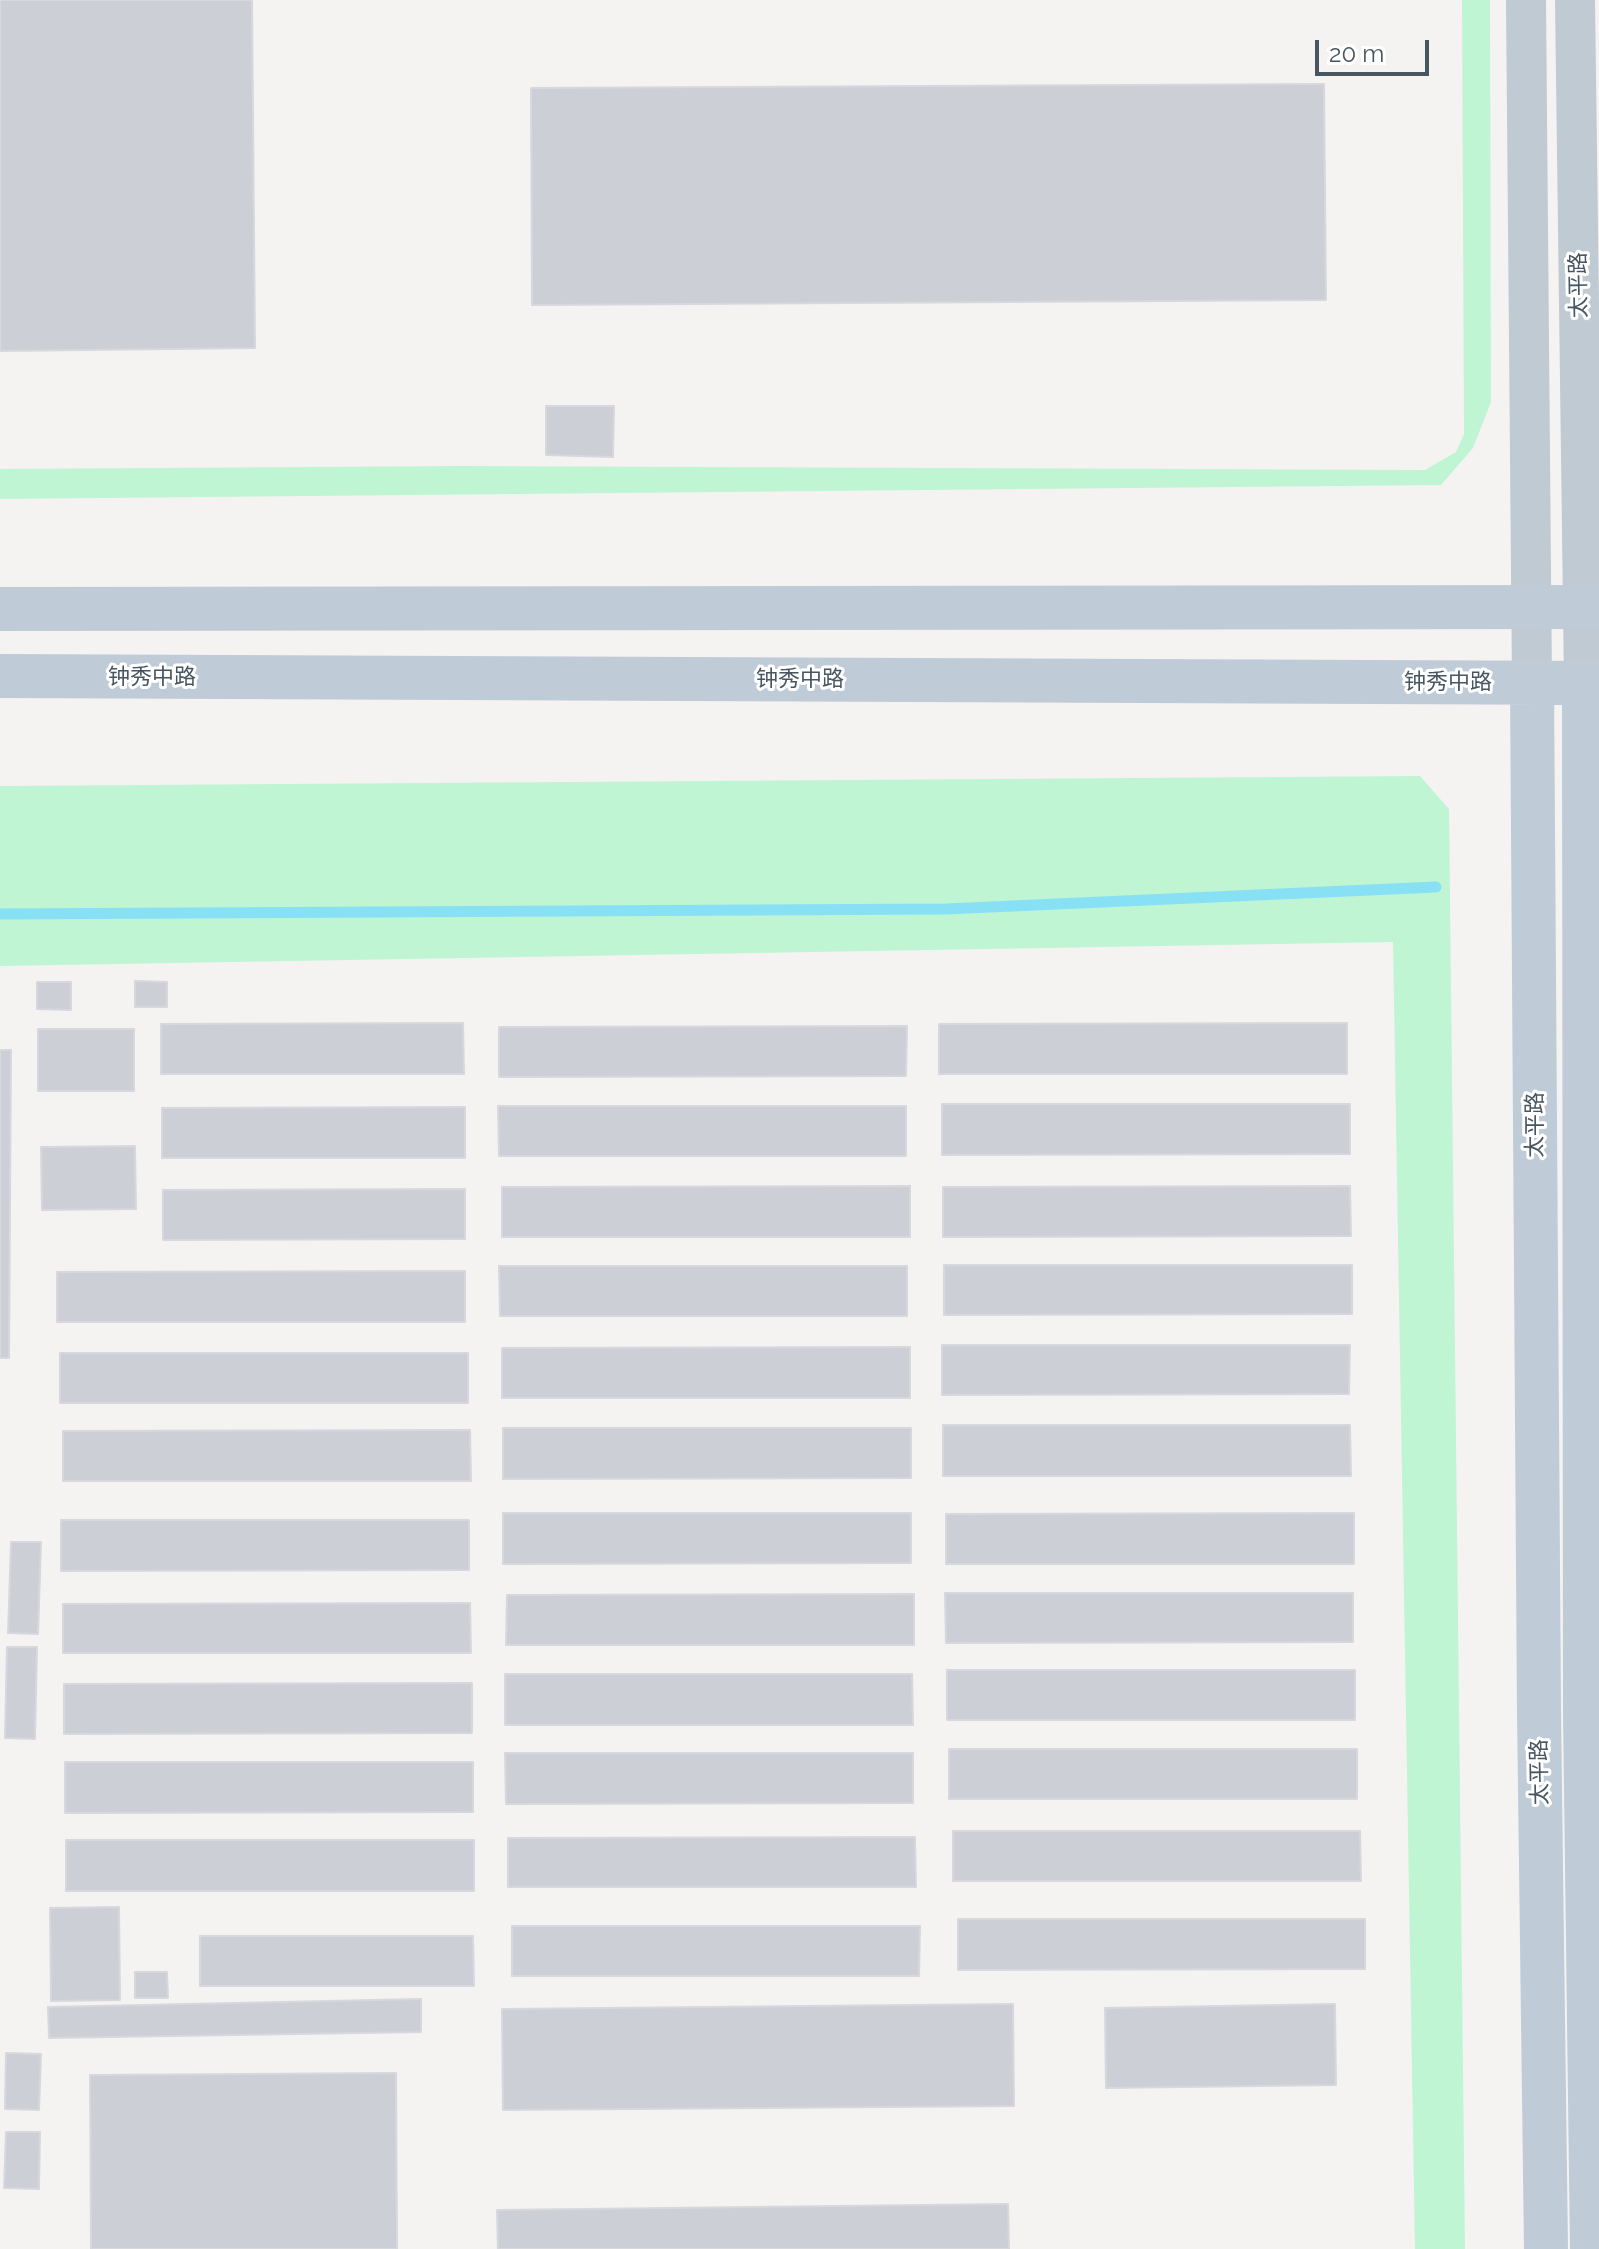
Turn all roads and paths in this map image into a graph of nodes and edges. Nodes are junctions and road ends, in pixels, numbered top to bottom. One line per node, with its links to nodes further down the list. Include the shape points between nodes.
1 (1526, 0): 3 (street, 太平路)
2 (1575, 0): 4 (street, 太平路)
3 (1532, 607): 4 (main road); 5 (main road); 7 (street, 太平路)
4 (1591, 607): 8 (street, 太平路)
5 (0, 609)
6 (0, 676): 7 (main road, 钟秀中路)
7 (1532, 683): 8 (main road, 钟秀中路); 9 (main road, 太平路)
8 (1591, 684): 10 (main road, 太平路, via 1585,1714)
9 (1546, 2249)
10 (1592, 2249)

